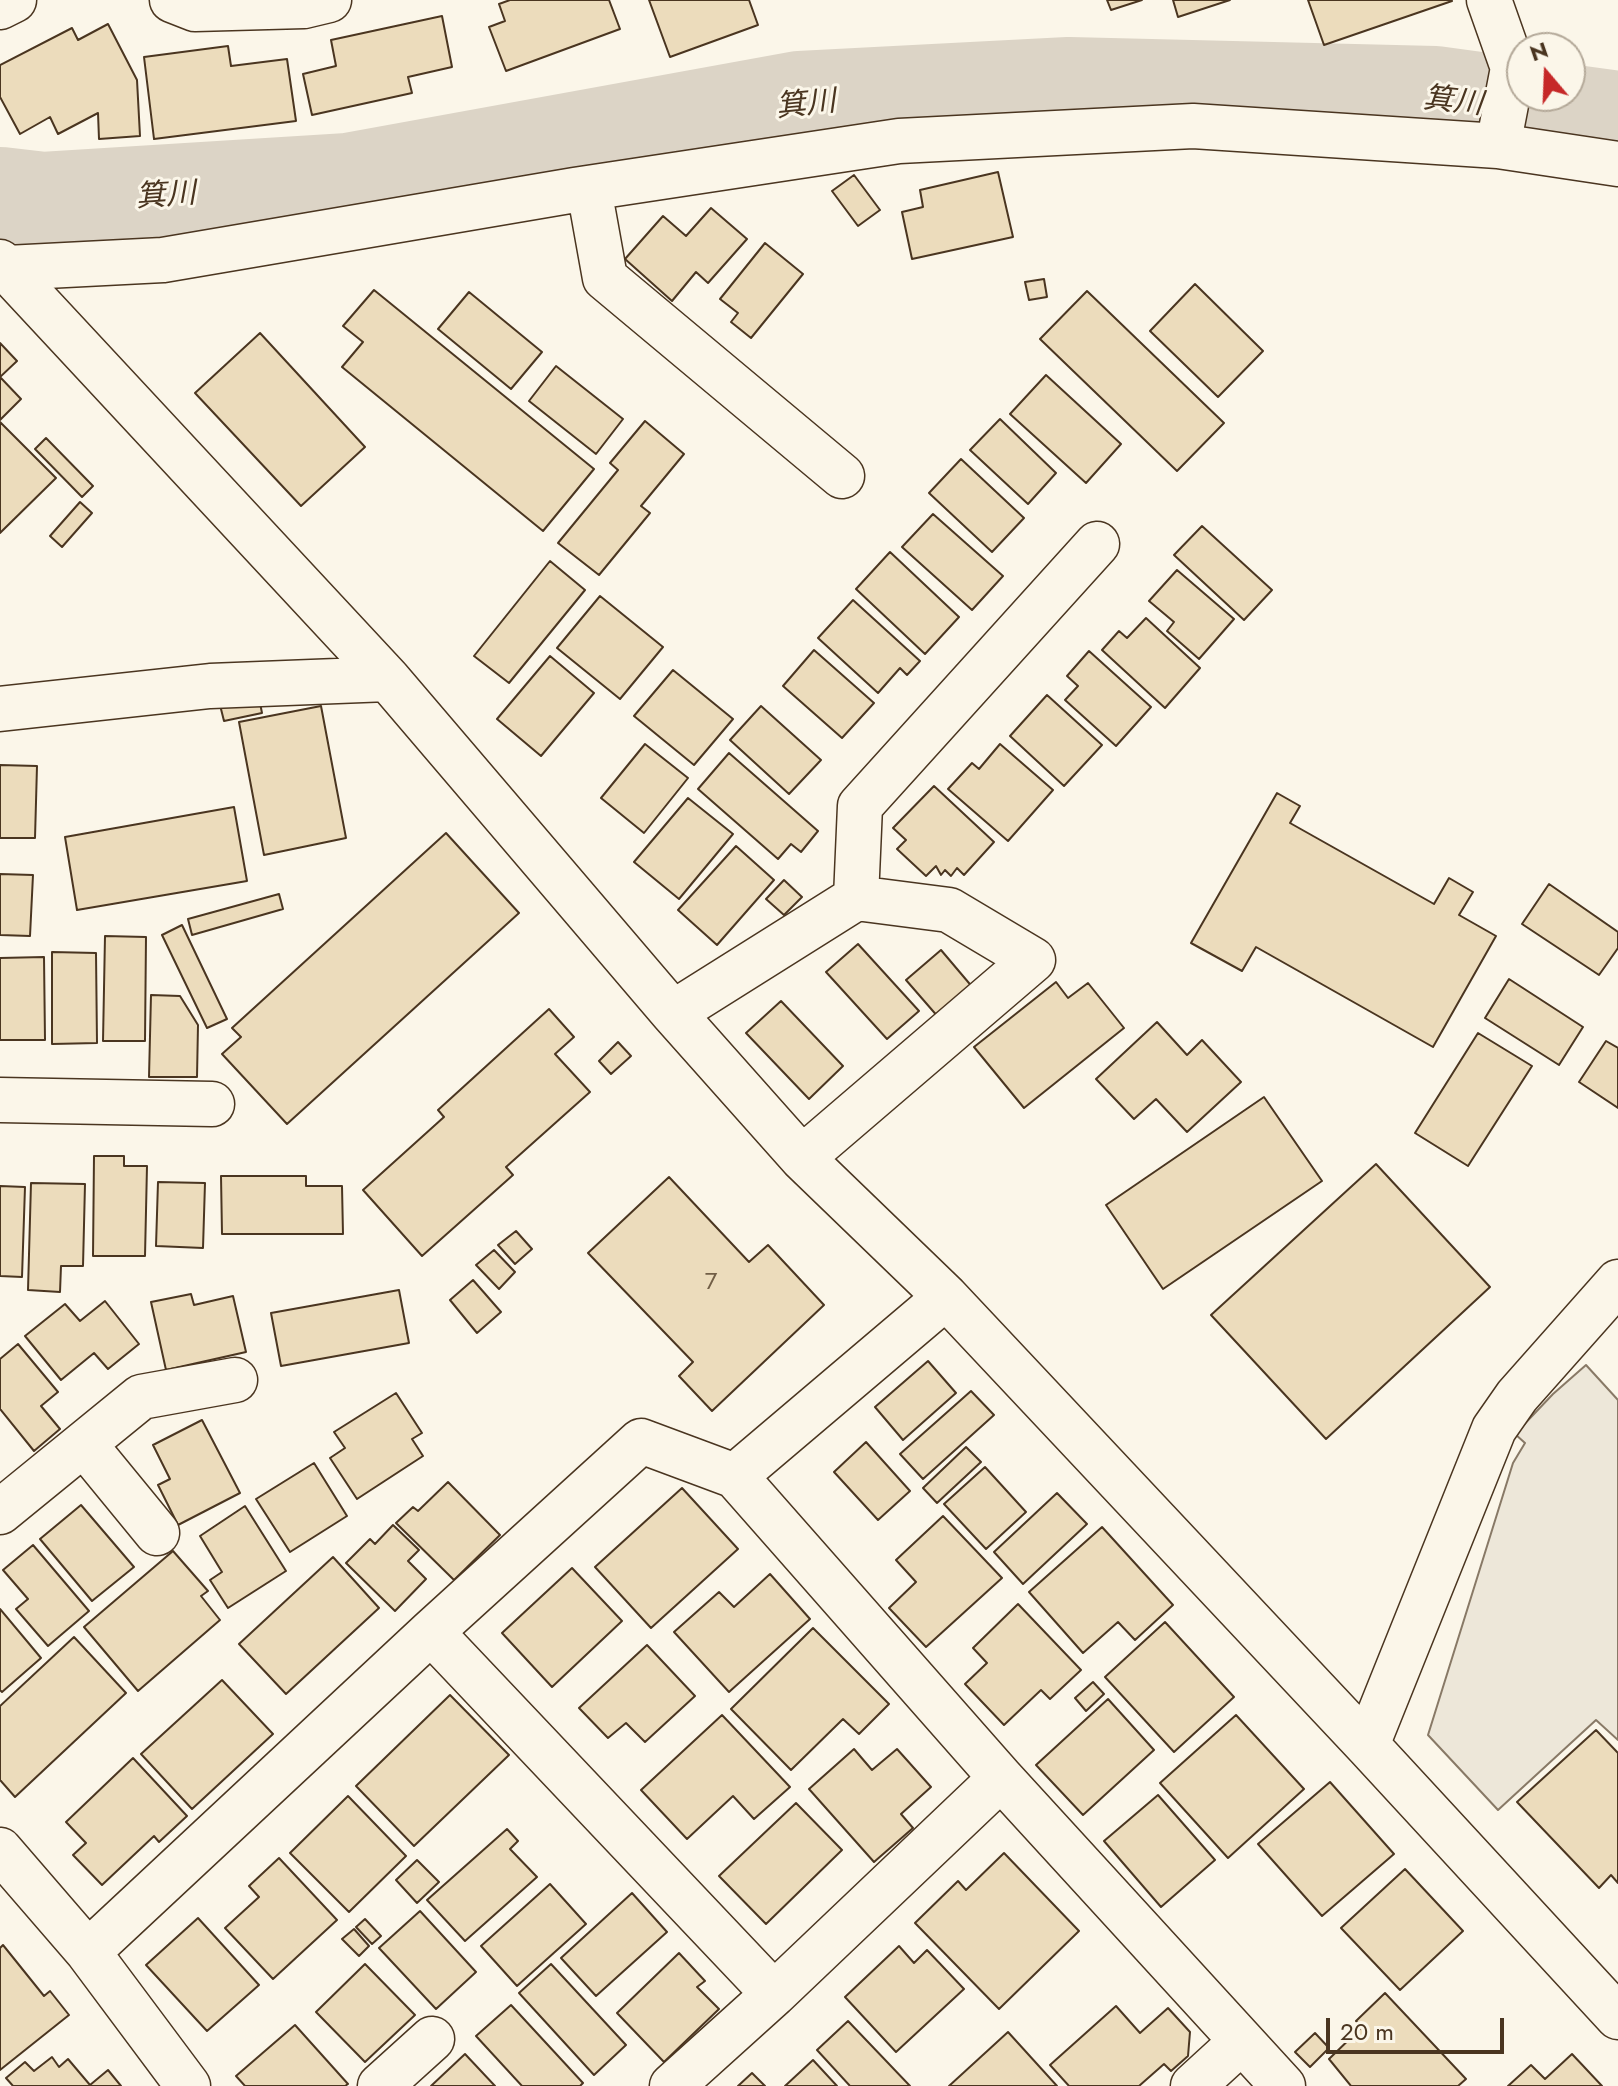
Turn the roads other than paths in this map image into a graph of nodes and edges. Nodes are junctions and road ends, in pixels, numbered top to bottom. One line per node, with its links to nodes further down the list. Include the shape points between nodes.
1 (14, 0): 5 (street)
2 (172, 0): 3 (street, via 195,9 304,6)
3 (329, 0)
4 (1489, 0): 6 (street, via 1513,68)
5 (0, 7)
6 (1498, 146): 7 (street); 8 (street, via 1193,126 899,141)
7 (1618, 164)
8 (589, 189): 9 (street, via 163,260); 10 (street, via 605,278)
9 (3, 265): 12 (street)
10 (842, 476)
11 (1097, 544): 14 (street, via 860,806)
12 (388, 679): 13 (street, via 210,686); 15 (street)
13 (0, 709)
14 (856, 898): 15 (street); 18 (street, via 949,910 1033,960)
15 (673, 1013): 18 (street)
16 (0, 1100): 17 (street)
17 (212, 1104)
18 (802, 1158): 19 (street)
19 (946, 1297): 23 (street); 27 (street)
20 (1612, 1304): 27 (street, via 1517,1396 1494,1429)
21 (235, 1380): 22 (street, via 141,1397)
22 (84, 1444): 24 (street); 25 (street)
23 (735, 1476): 26 (street, via 641,1441); 28 (street)
24 (0, 1512)
25 (157, 1533)
26 (431, 1632): 30 (street); 31 (street)
27 (1367, 1745): 32 (street)
28 (1001, 1778): 31 (street); 34 (street)
29 (0, 1850): 30 (street)
30 (88, 1952): 35 (street)
31 (774, 1994): 37 (street)
32 (1618, 2017)
33 (432, 2039): 36 (street)
34 (1241, 2042): 38 (street); 39 (street)
35 (188, 2086)
36 (380, 2086)
37 (672, 2086)
38 (1193, 2086)
39 (1283, 2086)

